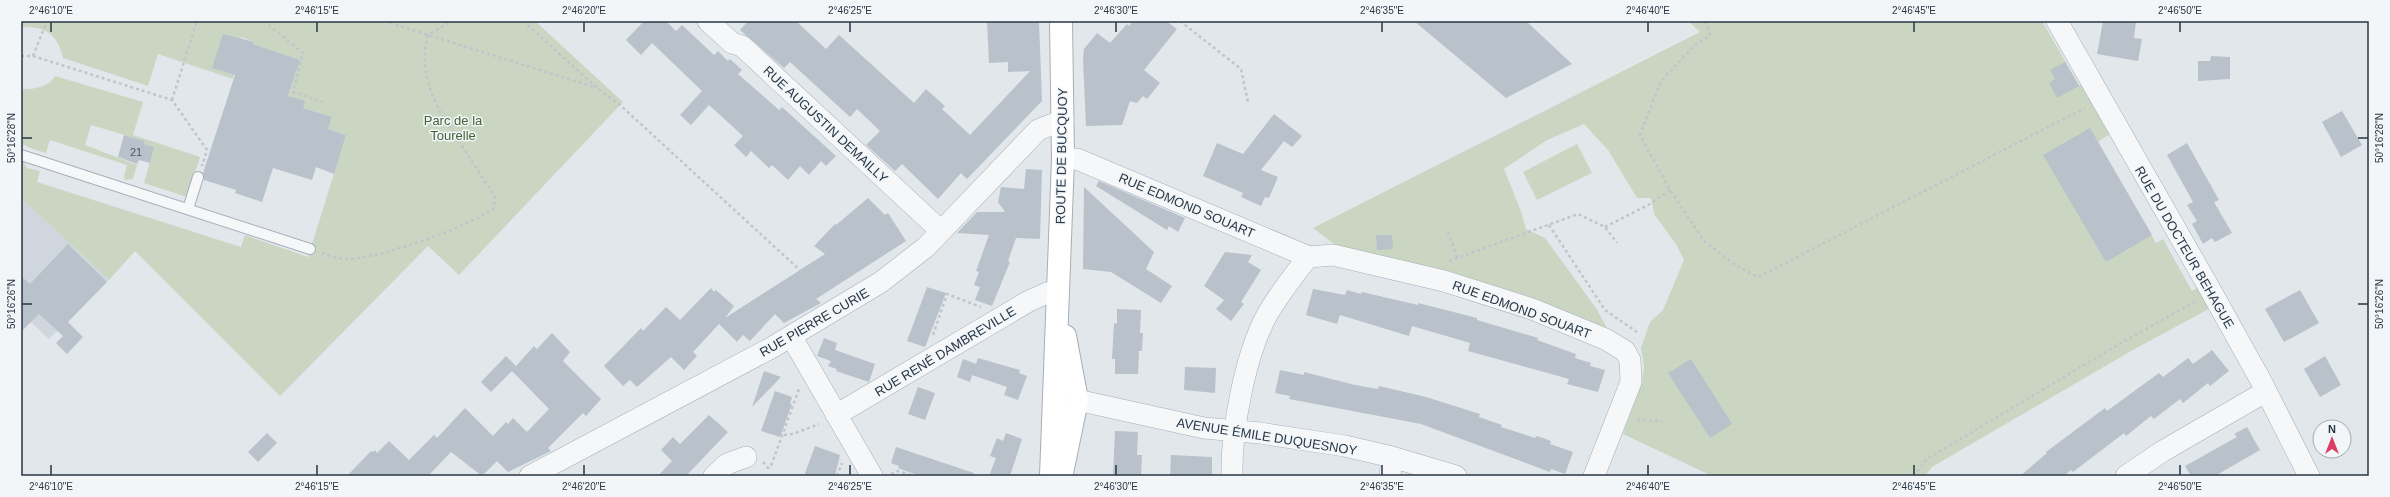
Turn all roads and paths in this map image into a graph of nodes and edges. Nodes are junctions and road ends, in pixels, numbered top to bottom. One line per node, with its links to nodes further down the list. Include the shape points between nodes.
1 (47, 21): 14 (path)
2 (197, 21): 16 (path)
3 (264, 21): 18 (path, via 304,53 293,92)
4 (384, 21): 12 (path)
5 (452, 21): 12 (path)
6 (523, 21): 15 (path)
7 (708, 21): 28 (street, RUE AUGUSTIN DEMAILLY, via 732,43 742,46)
8 (1061, 21): 20 (main road, ROUTE DE BUCQUOY)
9 (1180, 21): 19 (path, via 1242,69)
10 (1705, 21): 24 (path, via 1710,35 1693,47 1661,81 1640,135)
11 (2057, 21): 17 (street, RUE DU DOCTEUR BEHAGUE)
12 (428, 35): 15 (path); 31 (path, via 424,46 424,60 433,98 495,197 494,208 467,224 396,250 348,259)
13 (21, 56): 14 (path)
14 (33, 56): 16 (path)
15 (596, 88): 37 (path, via 620,105 832,300 841,300)
16 (172, 100): 23 (path, via 206,150)
17 (2102, 100): 24 (path, via 1758,277 1735,265 1704,241); 35 (street, RUE DU DOCTEUR BEHAGUE)
18 (323, 102)
19 (1248, 102)
20 (1063, 120): 22 (main road, ROUTE DE BUCQUOY); 28 (street, RUE PIERRE CURIE, via 1038,130)
21 (21, 155): 25 (lane)
22 (1062, 159): 32 (street, RUE EDMOND SOUART, via 1077,159); 36 (main road, ROUTE DE BUCQUOY)
23 (198, 178): 25 (lane)
24 (1670, 190): 27 (path, via 1650,204)
25 (188, 209): 31 (lane)
26 (1549, 225): 27 (path, via 1578,214); 33 (path); 39 (path, via 1605,310)
27 (1605, 227): 30 (path)
28 (941, 231): 37 (street, RUE PIERRE CURIE, via 906,264)
29 (1448, 232): 33 (path)
30 (1617, 243)
31 (310, 250)
32 (1309, 257): 34 (street, RUE EDMOND SOUART, via 1333,255); 50 (street, via 1267,316 1254,349)
33 (1458, 259): 34 (path, via 1435,265)
34 (1423, 275): 48 (street, RUE EDMOND SOUART, via 1532,309 1605,339 1625,351 1631,366 1631,382)
35 (2211, 291): 44 (street, RUE DU DOCTEUR BEHAGUE); 64 (path, via 1927,459)
36 (1057, 292): 38 (street, RUE RENÉ DAMBREVILLE, via 1047,293 1029,301); 41 (main road, ROUTE DE BUCQUOY); 45 (main road, ROUTE DE BUCQUOY)
37 (846, 305): 40 (street, RUE PIERRE CURIE)
38 (1000, 318): 42 (street, RUE RENÉ DAMBREVILLE); 42 (path, via 992,311 947,294 930,343)
39 (1637, 332)
40 (791, 336): 47 (street); 54 (street, RUE PIERRE CURIE)
41 (1056, 355): 45 (street, via 1062,386); 46 (main road, ROUTE DE BUCQUOY)
42 (936, 356): 47 (street, RUE RENÉ DAMBREVILLE)
43 (801, 383): 51 (path)
44 (2266, 392): 65 (street, via 2163,451); 66 (street, RUE DU DOCTEUR BEHAGUE)
45 (1077, 400): 46 (street); 50 (street, AVENUE ÉMILE DUQUESNOY, via 1204,428); 60 (main road, ROUTE DE BUCQUOY)
46 (1054, 405): 59 (main road, ROUTE DE BUCQUOY)
47 (836, 415): 51 (path, via 811,428); 56 (street)
48 (1617, 417): 49 (path, via 1627,420); 63 (street, RUE EDMOND SOUART)
49 (1662, 421)
50 (1233, 430): 53 (street, AVENUE ÉMILE DUQUESNOY, via 1338,445); 61 (street)
51 (784, 435): 52 (path, via 768,468 760,457)
52 (746, 457): 55 (street, via 727,464)
53 (1391, 466): 62 (street, AVENUE ÉMILE DUQUESNOY)
54 (530, 476)
55 (714, 476)
56 (872, 476)
57 (887, 476): 58 (path, via 898,471)
58 (914, 476)
59 (1051, 476)
60 (1061, 476)
61 (1232, 476)
62 (1456, 476)
63 (1594, 476)
64 (1913, 476)
65 (2126, 476)
66 (2309, 476)

